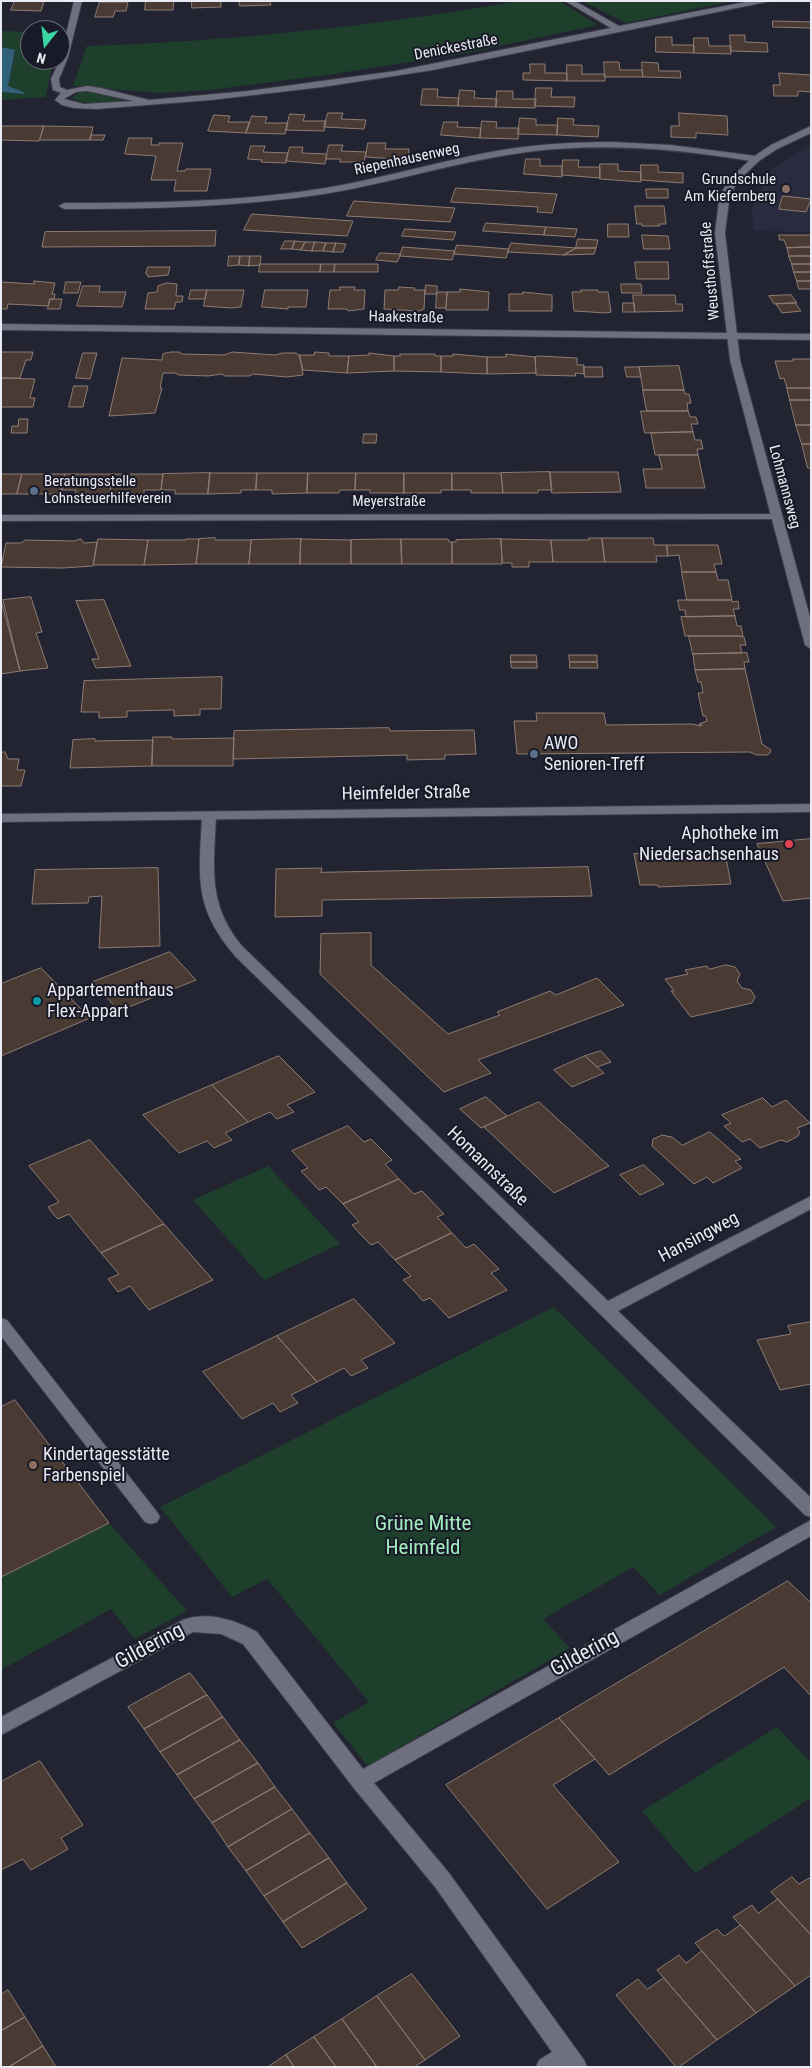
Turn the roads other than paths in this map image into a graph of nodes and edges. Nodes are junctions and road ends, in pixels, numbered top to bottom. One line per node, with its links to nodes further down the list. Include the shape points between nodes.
1 (78, 1): 5 (street, via 55,79 56,88)
2 (568, 1): 4 (street)
3 (767, 1): 4 (street, Denickestraße)
4 (618, 29): 6 (street, Denickestraße, via 392,74 250,94)
5 (68, 93): 6 (street, Denickestraße, via 95,89); 6 (street, Denickestraße, via 60,98 61,102 79,107)
6 (148, 102)
7 (811, 129): 8 (street, Weusthoffstraße, via 790,137)
8 (756, 159): 9 (street, Riepenhausenweg, via 704,150 648,147 548,148 504,153 302,194 188,204); 11 (street, Weusthoffstraße, via 729,188 721,218)
9 (64, 206)
10 (1, 327): 11 (street, Haakestraße)
11 (732, 336): 12 (street, Haakestraße); 13 (street, Lohmannsweg)
12 (811, 337)
13 (776, 517): 14 (street, Meyerstraße); 15 (street, Lohmannsweg)
14 (1, 518)
15 (808, 620): 16 (street, Lohmannsweg)
16 (811, 645)
17 (811, 808): 18 (street, Heimfelder Straße)
18 (208, 816): 19 (street, Heimfelder Straße); 21 (street, Homannstraße, via 208,888 212,910 230,942)
19 (1, 818)
20 (811, 1202): 21 (street, Hansingweg)
21 (605, 1310): 23 (street, Homannstraße)
22 (1, 1324): 24 (street)
23 (811, 1510)
24 (151, 1517)
25 (811, 1527): 27 (street, Gildering)
26 (1, 1727): 27 (street, Gildering, via 190,1625 218,1624 233,1628 258,1646)
27 (360, 1781): 28 (street, Gildering, via 442,1880)
28 (571, 2061): 29 (street, Gildering)
29 (547, 2067)

